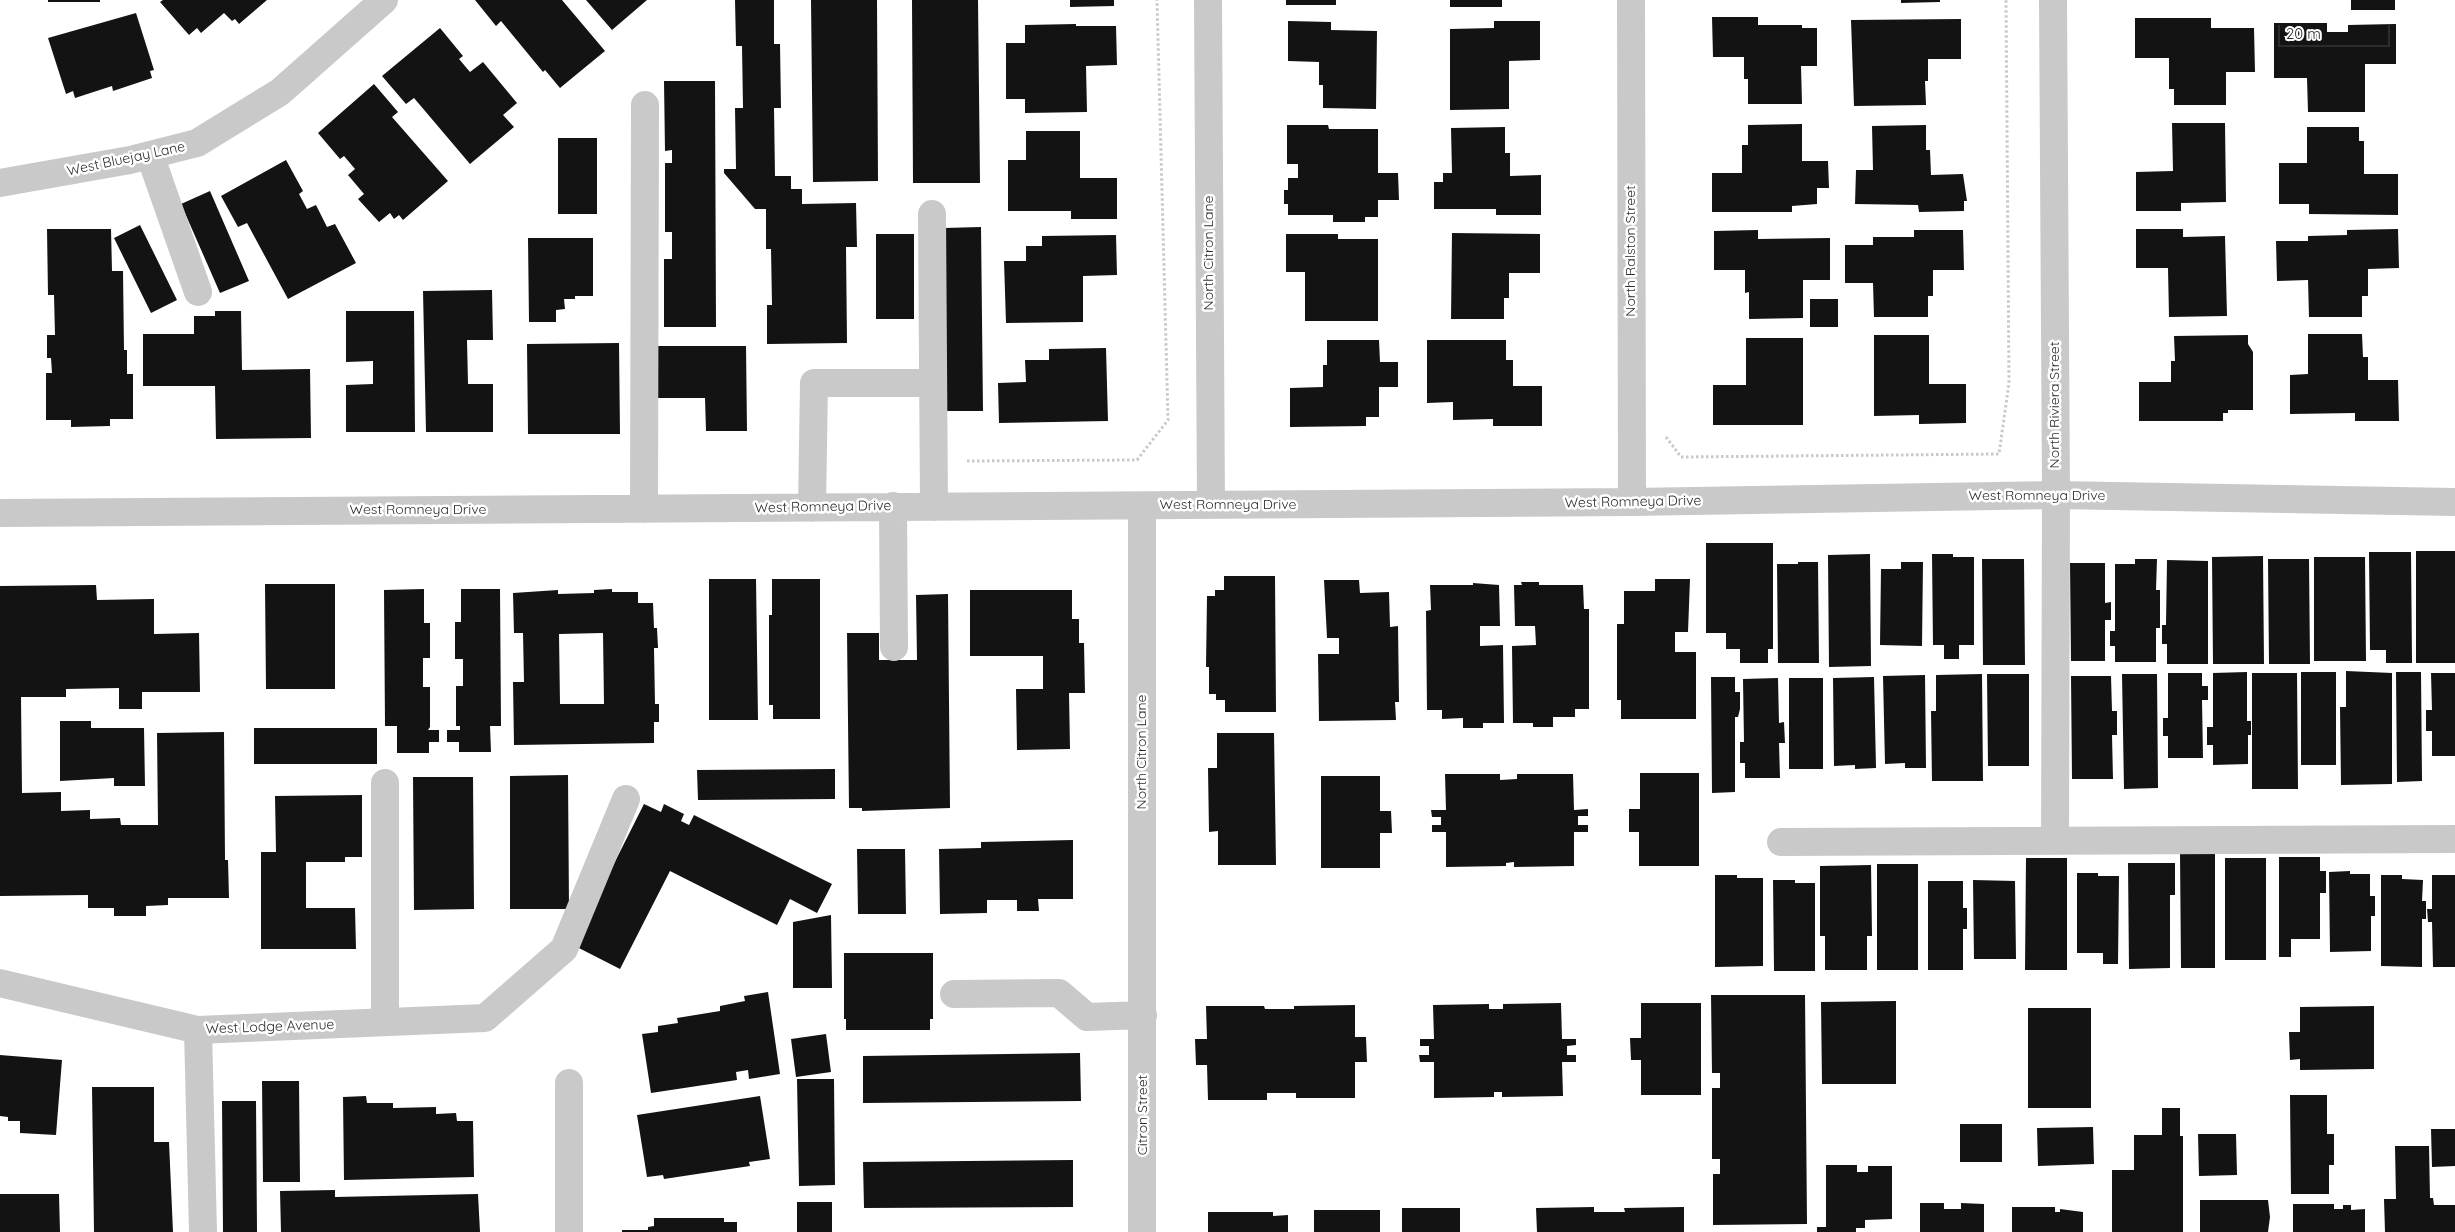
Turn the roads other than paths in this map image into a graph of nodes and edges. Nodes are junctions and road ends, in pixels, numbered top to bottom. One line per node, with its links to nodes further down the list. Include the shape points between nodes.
1 (384, 0): 6 (street, West Bluejay Lane, via 280,92 197,143)
2 (1208, 0): 14 (street, North Citron Lane)
3 (1631, 0): 12 (street, North Ralston Street)
4 (2052, 0): 11 (street, North Riviera Street)
5 (646, 105): 19 (street)
6 (150, 155): 7 (street, West Bluejay Lane); 9 (street)
7 (0, 183)
8 (932, 214): 10 (street)
9 (198, 292)
10 (933, 383): 17 (street); 18 (street, via 814,383)
11 (2056, 495): 12 (street, West Romneya Drive); 13 (street, West Romneya Drive); 25 (street, North Riviera Street)
12 (1632, 502): 14 (street, West Romneya Drive)
13 (2455, 502)
14 (1211, 505): 16 (street, West Romneya Drive)
15 (894, 506): 17 (street, West Romneya Drive); 18 (street, West Romneya Drive); 21 (street)
16 (1142, 506): 17 (street, West Romneya Drive); 29 (street, North Citron Lane)
17 (934, 507)
18 (812, 508): 19 (street, West Romneya Drive)
19 (644, 509): 20 (street, West Romneya Drive)
20 (0, 513)
21 (894, 647)
22 (385, 782): 30 (street)
23 (626, 799): 30 (street, West Lodge Avenue, via 564,949 485,1018)
24 (2455, 839): 25 (street)
25 (2055, 840): 26 (street)
26 (1781, 842)
27 (0, 983): 31 (street, West Lodge Avenue)
28 (954, 994): 29 (street, via 1059,993 1087,1017)
29 (1143, 1006): 35 (street, Citron Street)
30 (385, 1022): 31 (street, West Lodge Avenue)
31 (198, 1030): 33 (street)
32 (569, 1084): 34 (street)
33 (203, 1232)
34 (569, 1232)
35 (1142, 1232)

